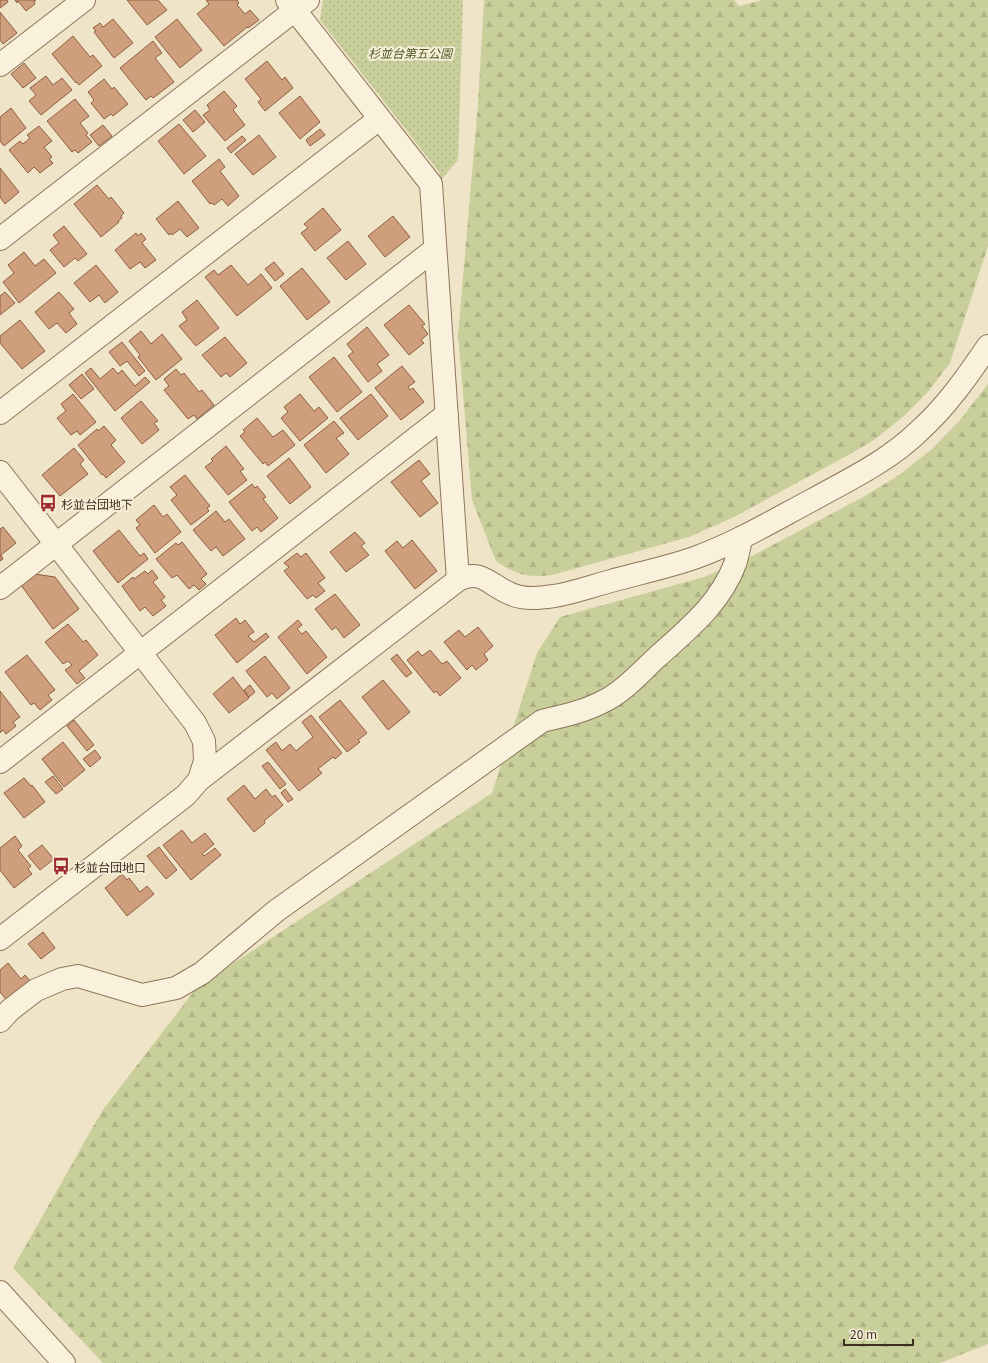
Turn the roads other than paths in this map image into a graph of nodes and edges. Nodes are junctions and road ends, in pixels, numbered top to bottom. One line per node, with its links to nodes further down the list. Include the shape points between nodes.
1 (84, 0): 3 (street)
2 (296, 3): 4 (street); 5 (street)
3 (0, 65)
4 (379, 119): 6 (street, via 431,184); 8 (street)
5 (0, 239)
6 (435, 249): 9 (street); 12 (street)
7 (988, 346): 11 (street, via 944,406 917,433 887,457)
8 (0, 413)
9 (447, 414): 13 (street); 15 (street)
10 (0, 472): 12 (street)
11 (742, 537): 13 (street, via 697,557 556,596 534,599 512,595 476,576); 19 (street, via 726,584 714,601 700,618 624,687 589,709 542,721 276,911 202,974 176,988 142,995 78,976 36,990)
12 (56, 544): 14 (street); 15 (street)
13 (458, 580): 17 (street)
14 (0, 588)
15 (140, 653): 16 (street); 17 (street, via 195,723 204,741 205,761)
16 (0, 762)
17 (199, 780): 18 (street, via 186,795)
18 (0, 939)
19 (0, 1021)
20 (0, 1292): 21 (street)
21 (64, 1363)

